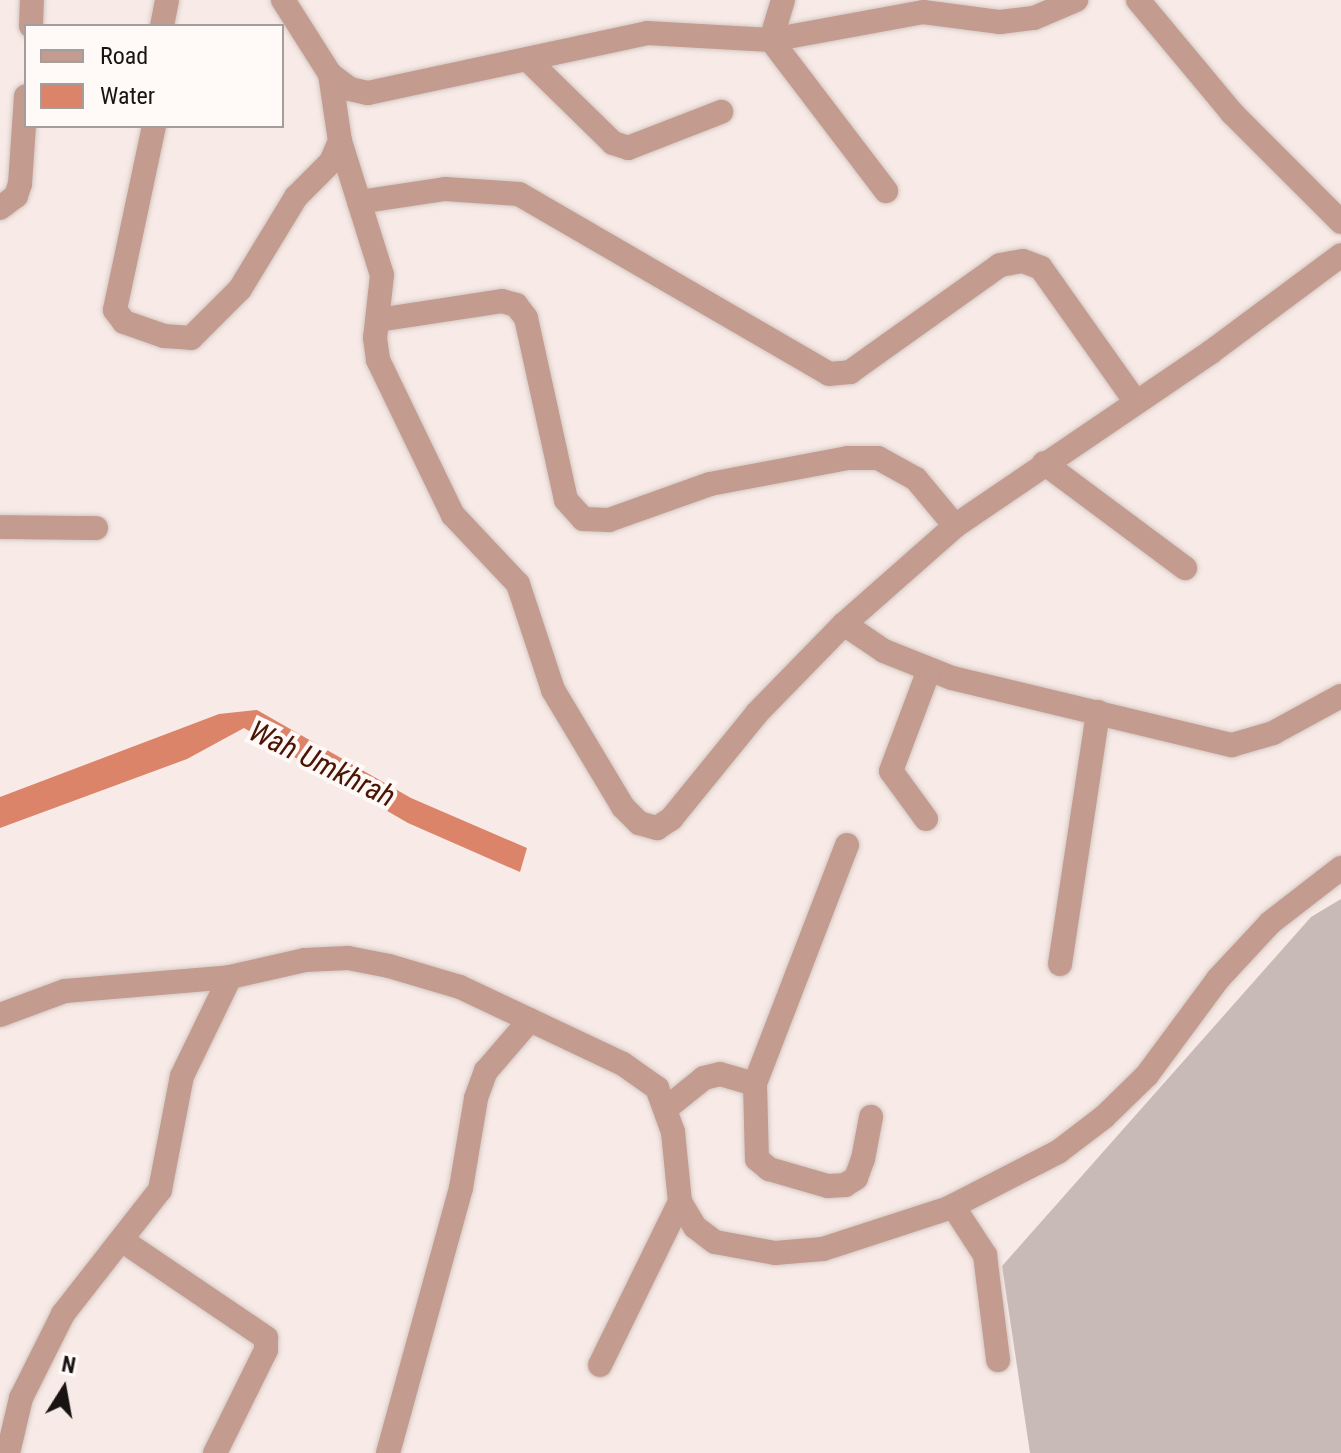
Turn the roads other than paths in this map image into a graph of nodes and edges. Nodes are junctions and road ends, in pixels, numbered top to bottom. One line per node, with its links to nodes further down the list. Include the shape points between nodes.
1 (32, 0): 8 (street)
2 (167, 0): 9 (street)
3 (283, 0): 12 (street)
4 (783, 0): 10 (street)
5 (1076, 0): 7 (street, via 1034,18 1000,22)
6 (1138, 0): 20 (street, via 1232,113)
7 (924, 6): 10 (street)
8 (31, 24)
9 (162, 24)
10 (771, 40): 11 (street, via 647,33); 17 (street)
11 (528, 60): 12 (street, via 368,93 350,89); 13 (street, via 613,143 628,148)
12 (330, 74): 16 (street)
13 (721, 112)
14 (24, 125): 19 (street, via 20,184 16,196)
15 (154, 128): 16 (street, via 114,299 124,322 180,340 191,338 240,289 296,197 331,162)
16 (340, 141): 18 (street)
17 (886, 191)
18 (359, 202): 22 (street, via 382,275); 23 (street, via 445,189 519,194 829,374 850,372 1000,265 1023,261 1041,268)
19 (0, 208)
20 (1341, 222)
21 (1341, 255): 23 (street)
22 (378, 320): 25 (street, via 502,301 516,305 526,318 566,500 583,519 609,520 710,484 847,458 878,458 916,479); 29 (street, via 378,360 436,484 472,539 518,584 553,690 623,807 639,823 657,828 671,819 757,713)
23 (1136, 402): 24 (street)
24 (1044, 463): 25 (street); 28 (street)
25 (955, 526): 29 (street)
26 (0, 527): 27 (street)
27 (96, 528)
28 (1185, 568)
29 (844, 624): 30 (street, via 884,651)
30 (929, 670): 32 (street); 33 (street, via 891,771)
31 (1341, 696): 32 (street, via 1273,733 1232,745)
32 (1098, 712): 36 (street)
33 (926, 819)
34 (847, 845): 40 (street)
35 (1341, 868): 44 (street, via 1270,923 1228,968 1147,1075 1104,1117 1058,1152)
36 (1060, 964)
37 (230, 977): 38 (street, via 65,991); 39 (street, via 305,960 348,958 460,987); 45 (street, via 182,1076 160,1190)
38 (0, 1015)
39 (530, 1020): 41 (street, via 623,1064 657,1088); 50 (street, via 486,1071 476,1098 461,1188)
40 (755, 1084): 41 (street, via 720,1074 704,1078); 42 (street, via 757,1159 769,1169 828,1186 856,1178)
41 (668, 1107): 43 (street)
42 (871, 1117)
43 (680, 1202): 44 (street, via 695,1227 715,1242 775,1253 861,1240); 47 (street)
44 (953, 1206): 46 (street, via 985,1255)
45 (123, 1241): 48 (street, via 63,1314 21,1398); 49 (street, via 266,1338 266,1350)
46 (998, 1360)
47 (600, 1365)
48 (8, 1453)
49 (215, 1453)
50 (388, 1453)

